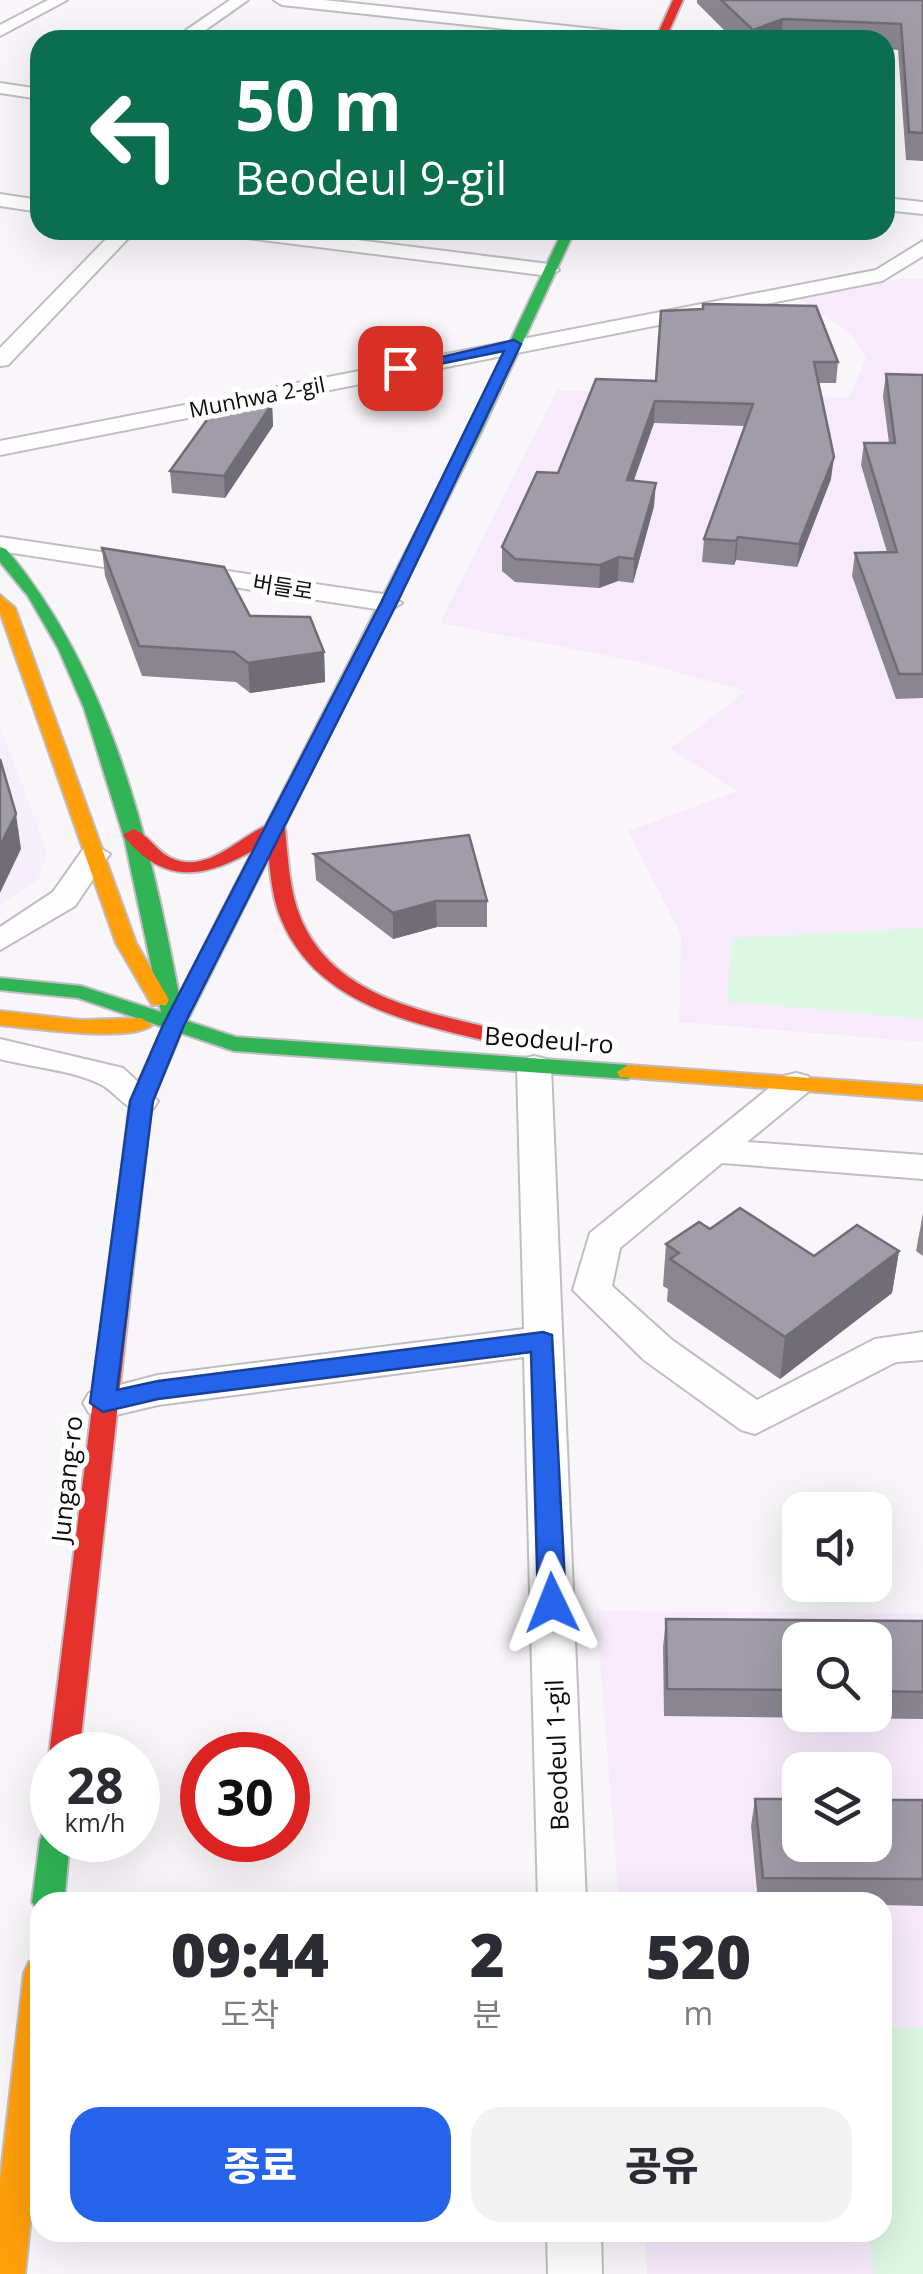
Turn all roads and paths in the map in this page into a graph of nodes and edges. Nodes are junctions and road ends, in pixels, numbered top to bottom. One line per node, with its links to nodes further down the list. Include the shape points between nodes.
1 (59, 0): 8 (street)
2 (240, 0): 5 (street)
3 (282, 0): 6 (street)
4 (678, 0): 7 (street)
5 (195, 30)
6 (558, 30)
7 (664, 30)
8 (0, 31)
9 (0, 88): 10 (street)
10 (30, 92)
11 (0, 200): 12 (street)
12 (30, 204)
13 (895, 205): 14 (street)
14 (923, 208)
15 (116, 240): 21 (street)
16 (310, 240): 19 (street)
17 (563, 240): 19 (street, Jungang-ro)
18 (923, 247): 20 (street, Munhwa 2-gil, via 882,275)
19 (549, 270): 20 (street, Jungang-ro)
20 (514, 344): 22 (street, Munhwa 2-gil); 26 (street, Jungang-ro)
21 (0, 360)
22 (0, 448)
23 (0, 544): 26 (street, 버들로)
24 (0, 552): 28 (street, via 46,607)
25 (0, 600): 29 (street)
26 (389, 603): 27 (street, Jungang-ro)
27 (275, 828): 28 (street, via 234,856 174,868 157,862); 35 (street, Jungang-ro); 38 (street, via 298,935 339,981 397,1013)
28 (132, 835): 35 (street, via 158,926)
29 (95, 854): 30 (street, via 64,900); 35 (street, via 126,943)
30 (32, 920): 31 (street); 32 (street)
31 (0, 930)
32 (0, 941)
33 (0, 984): 35 (street, Beodeul-ro, via 81,992)
34 (0, 1018): 35 (street, via 81,1027)
35 (174, 1025): 36 (street); 40 (street, Beodeul-ro, via 234,1044); 43 (street, Jungang-ro)
36 (350, 1028)
37 (388, 1030): 38 (street, Beodeul-ro)
38 (496, 1036): 40 (street, Beodeul-ro)
39 (0, 1049): 43 (street, via 111,1076)
40 (529, 1053): 41 (street, Beodeul-ro); 46 (street, Beodeul 1-gil)
41 (796, 1084): 42 (street, Beodeul-ro); 44 (street)
42 (923, 1093)
43 (142, 1101): 48 (street, Jungang-ro)
44 (713, 1152): 45 (street); 47 (street, via 602,1242 592,1290 658,1350 755,1418 889,1349)
45 (923, 1168)
46 (543, 1341): 48 (street, via 158,1390); 52 (street, Beodeul 1-gil)
47 (923, 1346)
48 (103, 1403): 49 (street, Jungang-ro)
49 (67, 1732)
50 (52, 1862): 51 (street)
51 (49, 1892)
52 (562, 1892)
53 (30, 2064): 55 (street)
54 (574, 2242): 56 (street)
55 (7, 2274)
56 (575, 2274)

